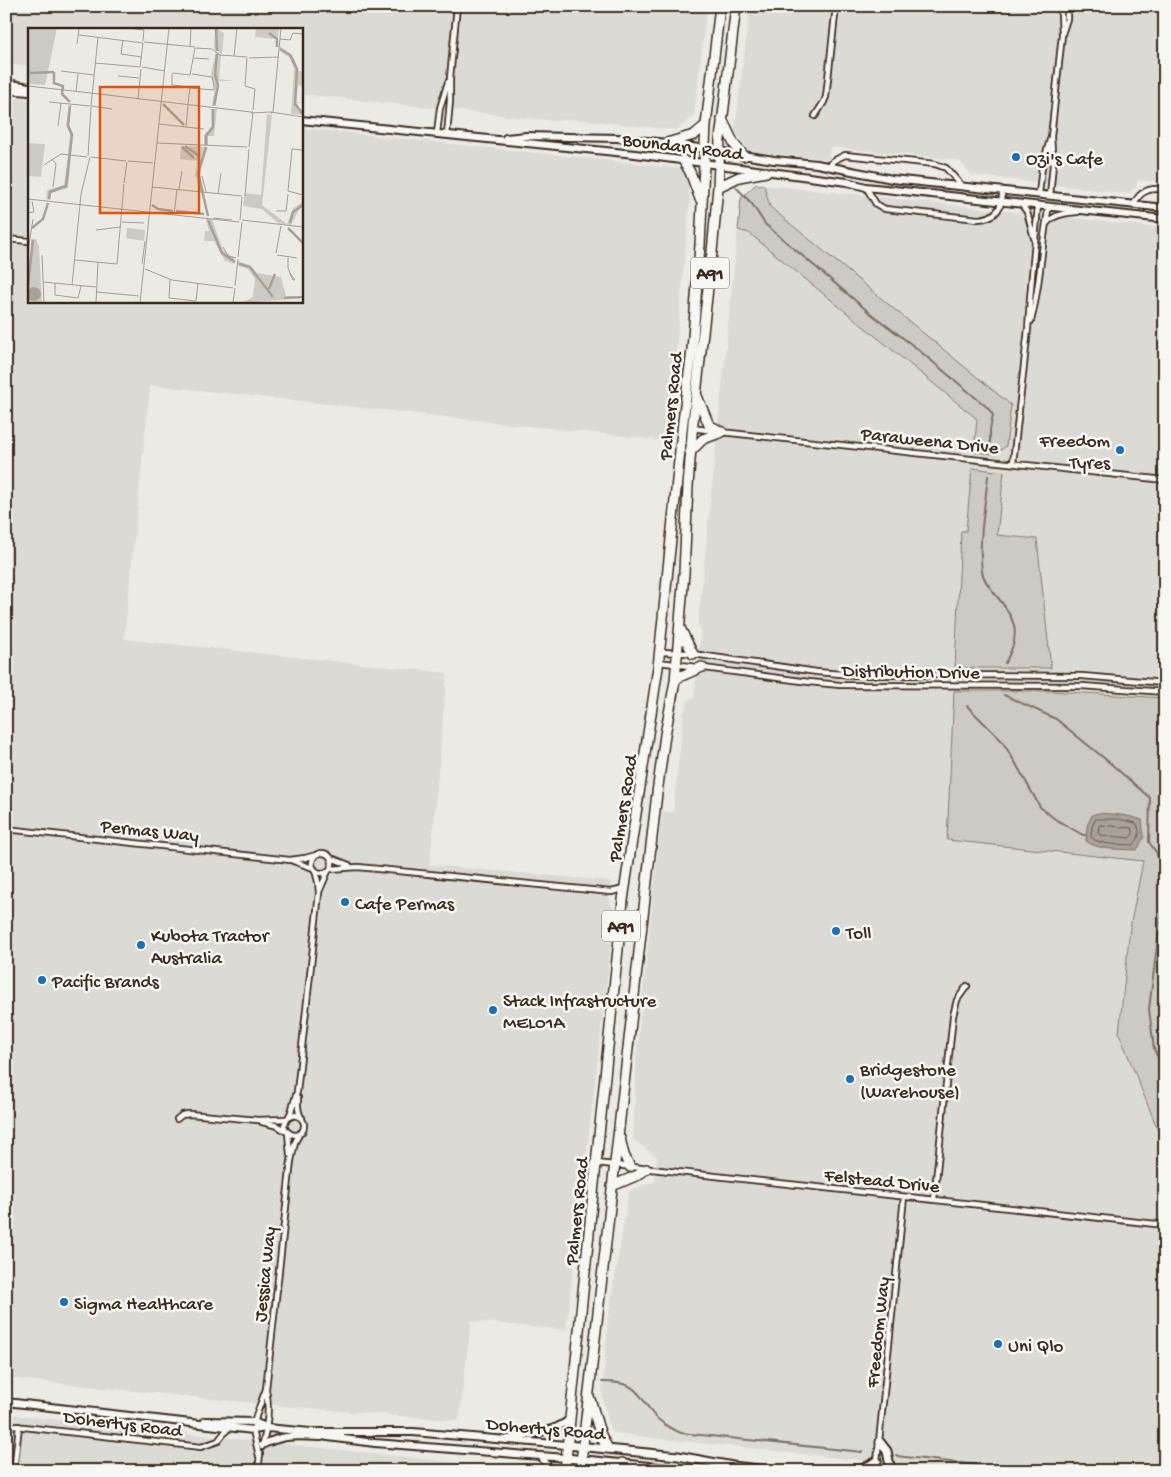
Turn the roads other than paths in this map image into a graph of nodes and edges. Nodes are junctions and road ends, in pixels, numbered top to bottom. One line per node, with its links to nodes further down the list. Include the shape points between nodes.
1 (457, 6): 10 (street)
2 (720, 6): 18 (highway, A91)
3 (736, 6): 16 (highway, A91)
4 (836, 6): 15 (street, via 826,97)
5 (1138, 6): 8 (street)
6 (1060, 7): 7 (street); 9 (street)
7 (1069, 7): 9 (street)
8 (1165, 9)
9 (1062, 35): 22 (street)
10 (450, 78): 19 (street, via 440,108); 20 (street)
11 (6, 83): 12 (main road)
12 (28, 87)
13 (6, 90): 14 (main road)
14 (28, 92)
15 (815, 116)
16 (722, 119): 27 (highway, A91); 28 (highway)
17 (302, 120): 19 (main road, Boundary Road)
18 (706, 125): 24 (highway, via 694,135); 26 (highway, A91)
19 (437, 133): 20 (main road, Boundary Road)
20 (447, 135): 23 (main road, Boundary Road)
21 (551, 136): 23 (main road, Boundary Road); 24 (main road, Boundary Road); 25 (main road, via 550,141)
22 (1051, 137): 40 (street, via 1042,166); 41 (street)
23 (495, 139): 25 (main road, Boundary Road)
24 (667, 143): 26 (main road, Boundary Road)
25 (562, 146): 29 (main road, Boundary Road)
26 (704, 149): 27 (main road, Boundary Road); 30 (highway, Palmers Road / A91)
27 (719, 152): 28 (main road, Boundary Road); 31 (highway, Palmers Road / A91)
28 (744, 156): 32 (main road, Boundary Road)
29 (683, 160): 30 (main road, Boundary Road); 42 (highway)
30 (704, 163): 31 (main road, Boundary Road); 42 (highway, Palmers Road / A91)
31 (719, 165): 33 (main road, Boundary Road); 36 (highway, Palmers Road / A91)
32 (829, 167): 34 (main road, via 833,175); 35 (main road, Boundary Road, via 892,179); 35 (street, via 845,155 935,164 946,168)
33 (766, 172): 34 (main road, Boundary Road); 36 (highway, via 739,177)
34 (847, 182): 37 (main road, Boundary Road)
35 (962, 186): 39 (main road, Boundary Road)
36 (718, 187): 57 (highway, Palmers Road / A91)
37 (866, 187): 43 (main road, Boundary Road); 43 (street, via 876,204 885,209 968,218 988,217)
38 (1165, 189): 45 (street, via 1151,188)
39 (1002, 190): 40 (main road, Boundary Road); 43 (street)
40 (1039, 194): 41 (main road, Boundary Road); 46 (main road)
41 (1050, 196): 45 (main road, Boundary Road); 47 (main road)
42 (701, 201): 58 (highway, Palmers Road / A91, via 692,350)
43 (1002, 201): 44 (main road, Boundary Road)
44 (1020, 203): 46 (main road, Boundary Road); 55 (street, via 1027,212)
45 (1134, 204): 48 (main road, Boundary Road); 50 (main road)
46 (1038, 205): 47 (main road, Boundary Road); 55 (street)
47 (1049, 206): 49 (main road, Boundary Road); 52 (street)
48 (1165, 208)
49 (1087, 211): 50 (main road, Boundary Road); 52 (street, via 1058,215)
50 (1145, 217): 51 (main road, Boundary Road)
51 (1164, 219)
52 (1045, 225): 56 (street, via 1037,296)
53 (6, 239): 54 (street)
54 (28, 241)
55 (1035, 244): 56 (street)
56 (1028, 329): 63 (street)
57 (696, 394): 59 (highway, Palmers Road / A91); 60 (highway, via 709,425)
58 (683, 422): 59 (street, Paraweena Drive); 61 (highway, Palmers Road / A91)
59 (693, 428): 60 (street, Paraweena Drive); 61 (street); 62 (highway, Palmers Road / A91)
60 (722, 432): 62 (highway, via 703,439); 63 (street, Paraweena Drive)
61 (682, 434): 68 (highway, Palmers Road / A91)
62 (690, 452): 65 (highway, Palmers Road / A91)
63 (1013, 463): 64 (street, Paraweena Drive)
64 (1165, 480)
65 (680, 628): 66 (highway, Palmers Road / A91); 67 (highway)
66 (678, 654): 67 (street, Distribution Drive); 68 (street, Distribution Drive); 69 (highway, Palmers Road / A91)
67 (693, 654): 70 (street, Distribution Drive)
68 (659, 657): 69 (street, Distribution Drive); 93 (highway, Palmers Road / A91)
69 (677, 663): 71 (street, Distribution Drive); 79 (highway, Palmers Road / A91)
70 (780, 666): 72 (street, Distribution Drive); 76 (street)
71 (702, 667): 76 (street, Distribution Drive); 79 (highway)
72 (801, 669): 73 (street, Distribution Drive); 78 (street)
73 (828, 673): 74 (street, Distribution Drive); 81 (street)
74 (946, 675): 75 (street, Distribution Drive); 82 (street)
75 (1064, 676): 77 (street, Distribution Drive); 83 (street)
76 (779, 678): 78 (street, Distribution Drive)
77 (1120, 679): 80 (street, Distribution Drive); 84 (street)
78 (799, 680): 81 (street, Distribution Drive)
79 (675, 681): 105 (highway, Palmers Road / A91, via 657,793)
80 (1165, 683)
81 (827, 684): 82 (street, Distribution Drive)
82 (946, 686): 83 (street, Distribution Drive)
83 (1064, 686): 84 (street, Distribution Drive)
84 (1119, 689): 85 (street, Distribution Drive)
85 (1165, 692)
86 (6, 829): 89 (street, Permas Way)
87 (316, 855): 88 (street, via 323,853); 89 (street, Permas Way); 91 (street, via 312,861)
88 (329, 856): 90 (street); 92 (street, via 332,862)
89 (290, 860): 91 (street, Permas Way)
90 (358, 867): 92 (street); 94 (street)
91 (314, 869): 92 (street, via 321,873); 95 (street)
92 (329, 869): 95 (street)
93 (625, 889): 94 (street); 96 (highway, Palmers Road / A91)
94 (611, 892): 96 (street)
95 (319, 893): 98 (street)
96 (623, 900): 107 (highway, Palmers Road / A91)
97 (967, 986): 113 (street, via 957,1000 953,1016)
98 (297, 1092): 99 (street); 100 (street)
99 (287, 1118): 100 (street, via 295,1115); 102 (street); 103 (street, via 284,1125)
100 (302, 1118): 104 (street, via 304,1126)
101 (177, 1119): 102 (street, via 182,1114 189,1114)
102 (258, 1120): 103 (street)
103 (287, 1132): 104 (street); 106 (street, Jessica Way)
104 (300, 1133): 106 (street, Jessica Way)
105 (618, 1133): 108 (highway, Palmers Road / A91); 109 (highway)
106 (291, 1161): 115 (street, Jessica Way)
107 (596, 1163): 108 (street, Felstead Drive); 118 (highway, Palmers Road / A91)
108 (614, 1166): 109 (street, Felstead Drive); 111 (highway, Palmers Road / A91)
109 (630, 1168): 110 (street, Felstead Drive)
110 (646, 1169): 111 (highway); 112 (street, Felstead Drive)
111 (612, 1186): 116 (highway, Palmers Road / A91)
112 (904, 1197): 113 (street, Felstead Drive); 128 (street, Freedom Way)
113 (934, 1200): 114 (street, Felstead Drive)
114 (1165, 1224)
115 (266, 1389): 122 (street, Jessica Way); 124 (street, Jessica Way)
116 (588, 1396): 131 (highway, Palmers Road / A91); 132 (highway)
117 (6, 1402): 119 (main road, Dohertys Road)
118 (570, 1419): 127 (main road, via 555,1428); 130 (highway, Palmers Road / A91)
119 (187, 1422): 122 (main road, Dohertys Road); 123 (main road, Dohertys Road)
120 (6, 1425): 121 (street, Dohertys Road)
121 (19, 1426): 123 (street, Dohertys Road, via 201,1447 218,1441); 139 (street)
122 (254, 1426): 123 (main road, Dohertys Road); 124 (main road, Dohertys Road); 133 (street)
123 (229, 1427)
124 (268, 1428): 125 (main road, Dohertys Road); 129 (street, Jessica Way)
125 (310, 1432): 126 (main road, Dohertys Road); 127 (main road, Dohertys Road, via 413,1432)
126 (328, 1437): 129 (main road, via 289,1436); 134 (main road, Dohertys Road)
127 (502, 1440): 130 (main road, Dohertys Road)
128 (880, 1442): 137 (street, Freedom Way); 149 (main road, via 887,1451)
129 (262, 1445): 133 (street, Jessica Way)
130 (567, 1445): 131 (main road, Dohertys Road); 135 (highway, Palmers Road / A91)
131 (583, 1446): 132 (main road, Dohertys Road); 136 (highway, Palmers Road / A91)
132 (608, 1448): 146 (main road, Dohertys Road)
133 (259, 1456): 140 (street)
134 (541, 1456): 135 (main road, Dohertys Road); 141 (main road)
135 (566, 1458): 136 (main road, Dohertys Road); 142 (highway, Palmers Road / A91)
136 (582, 1459): 138 (main road, Dohertys Road); 143 (highway, Palmers Road / A91)
137 (877, 1461): 147 (main road); 148 (street, Freedom Way)
138 (622, 1463): 144 (highway); 145 (main road, Dohertys Road)
139 (14, 1471)
140 (258, 1471)
141 (551, 1471)
142 (565, 1471)
143 (580, 1471)
144 (610, 1471)
145 (692, 1471)
146 (777, 1471)
147 (858, 1471)
148 (876, 1471)
149 (891, 1471)

